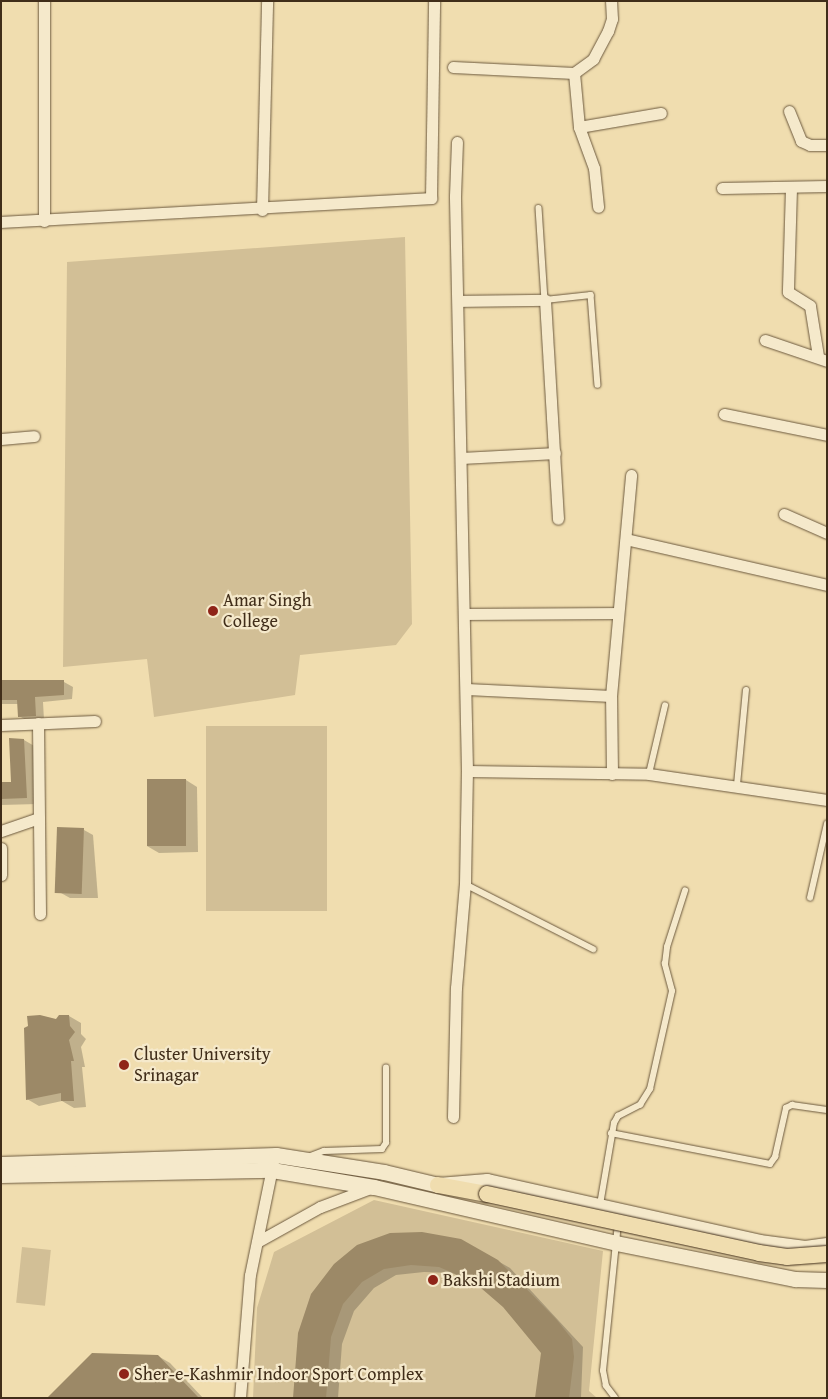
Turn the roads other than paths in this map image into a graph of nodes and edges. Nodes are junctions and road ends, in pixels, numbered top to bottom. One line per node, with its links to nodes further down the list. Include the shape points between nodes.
1 (44, 1): 18 (street)
2 (267, 1): 17 (street)
3 (434, 1): 17 (street, via 431,198)
4 (611, 1): 6 (street, via 612,19 608,31 593,59)
5 (453, 68): 6 (street)
6 (574, 73): 9 (street)
7 (789, 111): 11 (street, via 801,141 810,145)
8 (661, 112): 9 (street)
9 (579, 127): 15 (street, via 594,168)
10 (457, 142): 20 (street)
11 (827, 144)
12 (827, 186): 14 (street)
13 (722, 188): 14 (street)
14 (791, 188): 23 (street, via 788,292 810,306)
15 (598, 207)
16 (538, 208): 21 (lane)
17 (262, 210): 18 (street)
18 (44, 221): 19 (street)
19 (1, 222)
20 (458, 300): 21 (street); 30 (street)
21 (545, 300): 24 (lane, via 591,295); 29 (street)
22 (765, 340): 23 (street)
23 (822, 359)
24 (598, 385)
25 (724, 414): 26 (street)
26 (827, 435)
27 (34, 436): 28 (street)
28 (1, 439)
29 (555, 453): 30 (street); 33 (street)
30 (462, 458): 38 (street)
31 (631, 475): 35 (street)
32 (784, 514): 34 (street)
33 (558, 518)
34 (827, 533)
35 (626, 539): 36 (street); 37 (street)
36 (827, 585)
37 (617, 613): 38 (street); 41 (street)
38 (466, 614): 39 (street)
39 (467, 689): 41 (street); 46 (street)
40 (746, 690): 49 (lane)
41 (612, 696): 47 (street)
42 (665, 706): 48 (lane)
43 (95, 721): 44 (street)
44 (38, 723): 45 (street); 51 (street)
45 (1, 725)
46 (467, 772): 47 (street); 58 (street)
47 (612, 774): 48 (street)
48 (649, 774): 49 (street)
49 (737, 785): 50 (street)
50 (827, 800)
51 (39, 818): 53 (street); 61 (street)
52 (827, 824): 55 (lane)
53 (1, 831)
54 (1, 848): 57 (street)
55 (820, 855): 56 (lane); 60 (lane)
56 (827, 858)
57 (1, 875)
58 (465, 884): 62 (lane); 65 (street, via 456,988)
59 (685, 891): 66 (lane, via 667,947 665,964 672,991 650,1089 640,1104 618,1116)
60 (810, 898)
61 (40, 914)
62 (593, 949)
63 (386, 1068): 68 (lane, via 386,1143 382,1149 319,1152)
64 (827, 1110): 66 (lane, via 792,1105 786,1108 776,1158 770,1164)
65 (453, 1117)
66 (611, 1133): 74 (lane)
67 (276, 1154): 68 (street); 69 (street); 70 (street)
68 (307, 1158): 72 (street)
69 (1, 1164)
70 (272, 1170): 71 (street); 73 (street); 76 (street)
71 (1, 1175)
72 (438, 1185): 74 (street, via 487,1181); 79 (main road, bridge, via 787,1258)
73 (374, 1187): 76 (street, via 320,1207); 77 (street)
74 (600, 1205): 75 (street)
75 (620, 1210): 77 (lane); 78 (street, via 759,1242 805,1248)
76 (258, 1242): 81 (street, via 250,1275)
77 (616, 1243): 80 (street, via 795,1279); 82 (lane, via 603,1371 606,1386)
78 (827, 1245)
79 (827, 1254)
80 (827, 1280)
81 (240, 1398)
82 (615, 1398)

